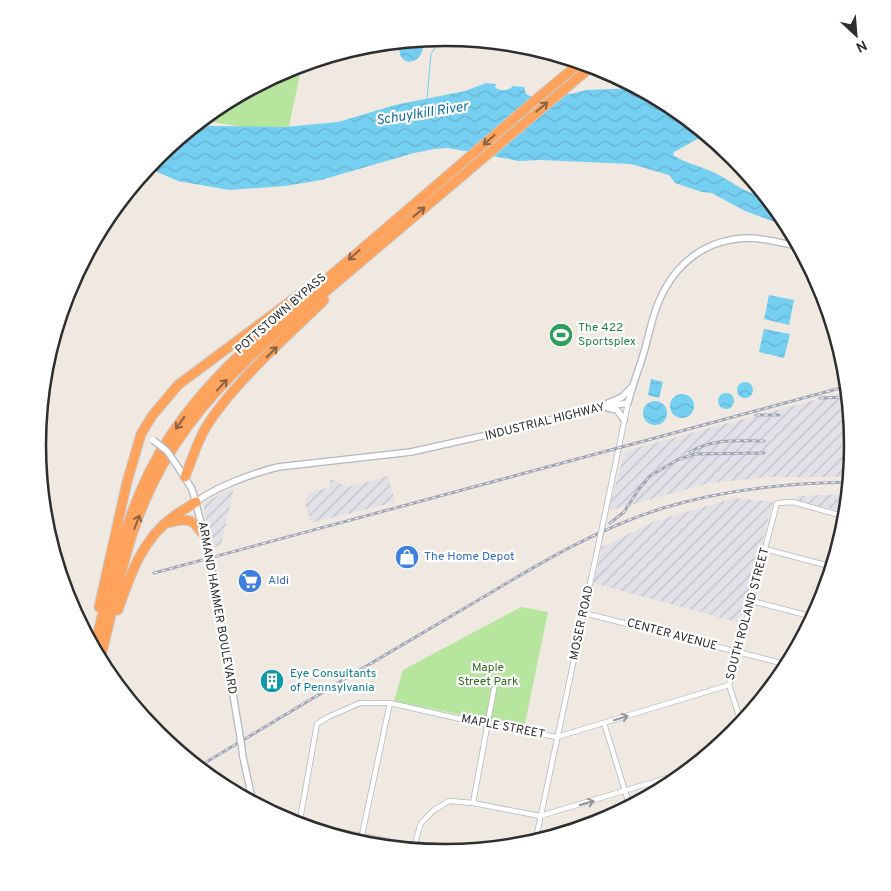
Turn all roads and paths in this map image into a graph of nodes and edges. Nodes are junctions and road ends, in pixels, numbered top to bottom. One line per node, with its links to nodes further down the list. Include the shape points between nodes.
1 (570, 66): 4 (highway)
2 (574, 67): 4 (highway)
3 (585, 71): 5 (highway, POTTSTOWN BYPASS, one-way to 3)
4 (565, 73): 7 (highway, POTTSTOWN BYPASS, one-way to 7)
5 (382, 244): 13 (highway, one-way to 5, via 205,428 230,395); 21 (highway, POTTSTOWN BYPASS, one-way to 5, via 153,485 173,448 202,406 252,355)
6 (790, 245): 8 (street, via 769,240 723,241 676,270 658,302)
7 (340, 268): 12 (highway, via 178,385); 20 (highway, POTTSTOWN BYPASS, one-way to 20, via 231,362 190,408 143,485)
8 (632, 386): 9 (street); 10 (street, via 622,397)
9 (628, 403): 10 (street, INDUSTRIAL HIGHWAY); 11 (street, MOSER ROAD)
10 (596, 408): 11 (street, via 617,410); 14 (street, INDUSTRIAL HIGHWAY, via 433,448 275,467)
11 (624, 420): 23 (street, MOSER ROAD, bridge)
12 (141, 434): 13 (street, ARMAND HAMMER BOULEVARD, bridge, via 167,452); 20 (highway, via 127,482)
13 (185, 477): 14 (street, ARMAND HAMMER BOULEVARD)
14 (196, 502): 16 (highway); 17 (street, ARMAND HAMMER BOULEVARD)
15 (838, 514): 18 (street, SOUTH ROLAND STREET, via 793,502 777,504)
16 (163, 525): 17 (highway, via 191,521); 21 (highway)
17 (207, 544): 39 (street, ARMAND HAMMER BOULEVARD, bridge)
18 (765, 549): 19 (street); 22 (street, SOUTH ROLAND STREET)
19 (826, 565)
20 (109, 573): 21 (highway, POTTSTOWN BYPASS)
21 (112, 597): 25 (highway); 26 (highway, POTTSTOWN BYPASS); 27 (highway, POTTSTOWN BYPASS)
22 (752, 600): 24 (street); 28 (street, SOUTH ROLAND STREET)
23 (584, 613): 28 (street, CENTER AVENUE); 36 (street, MOSER ROAD)
24 (807, 614)
25 (95, 635)
26 (97, 640)
27 (102, 648)
28 (737, 652): 29 (street, CENTER AVENUE); 30 (street, SOUTH ROLAND STREET)
29 (780, 663)
30 (729, 685): 33 (street, SOUTH ROLAND STREET); 34 (street, MAPLE STREET, one-way to 30)
31 (494, 689): 35 (street)
32 (390, 703): 35 (street, MAPLE STREET); 43 (street, MAPLE STREET, via 360,703 317,724); 45 (street)
33 (739, 716)
34 (604, 723): 36 (street, MAPLE STREET); 38 (street)
35 (487, 726): 36 (street, MAPLE STREET); 41 (street)
36 (557, 737): 42 (street, MOSER ROAD)
37 (662, 780): 38 (street)
38 (626, 792): 40 (street); 42 (street, one-way to 38)
39 (252, 794)
40 (628, 800)
41 (473, 803): 42 (street); 46 (street, via 449,801 434,810 421,823)
42 (540, 816): 44 (street, MOSER ROAD)
43 (301, 817)
44 (537, 834)
45 (362, 836)
46 (415, 844)

